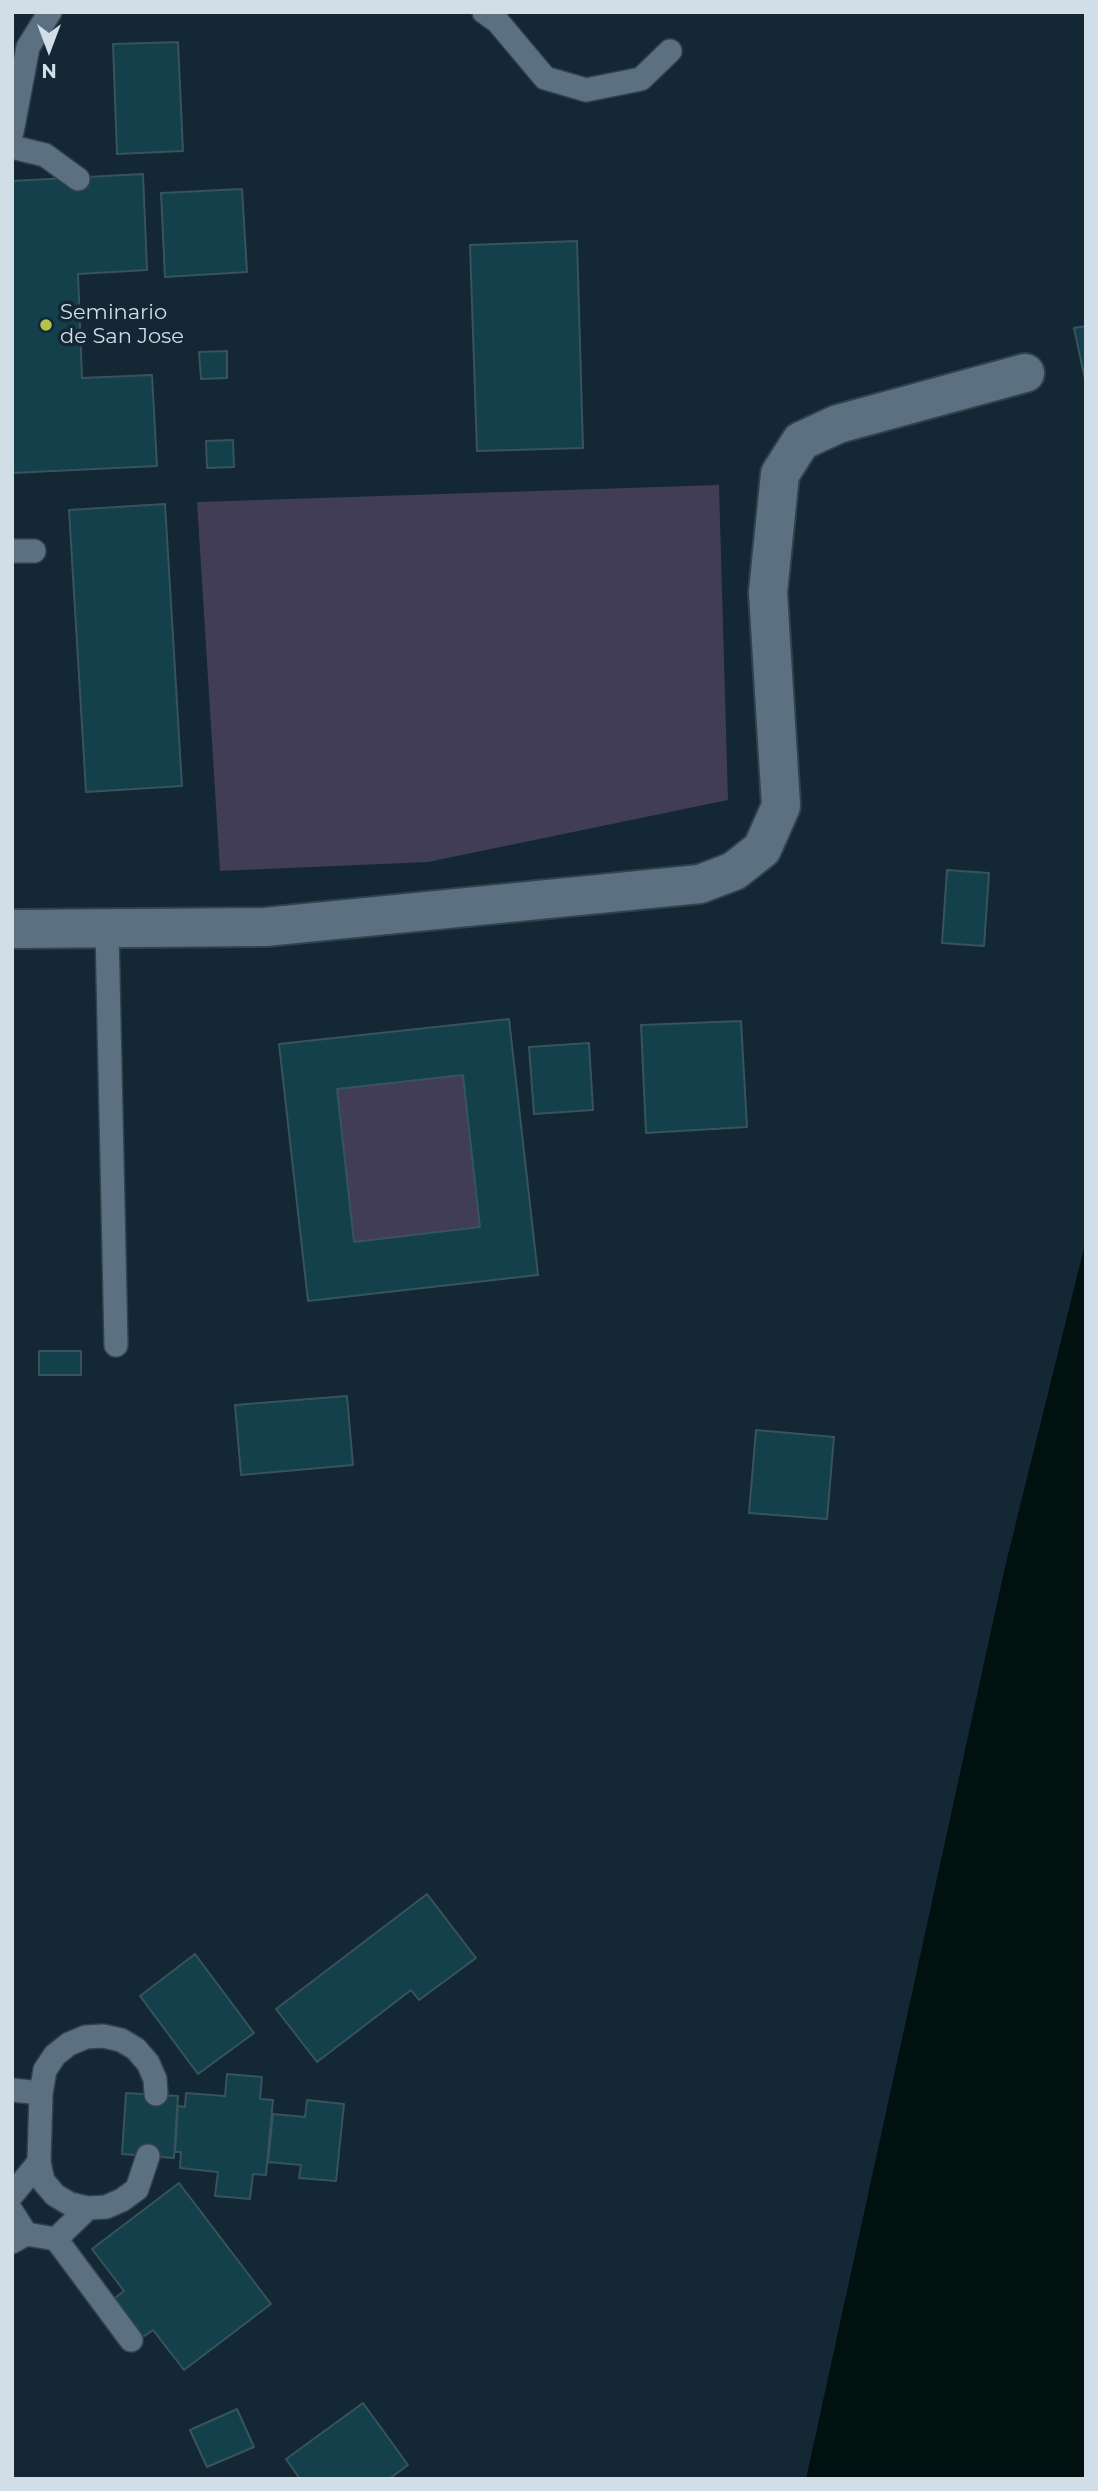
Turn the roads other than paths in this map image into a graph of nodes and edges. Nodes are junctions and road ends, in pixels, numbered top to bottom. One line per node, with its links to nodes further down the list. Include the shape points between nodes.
1 (50, 12): 4 (lane, via 28,47)
2 (484, 12): 3 (lane, via 545,78 586,90 641,79)
3 (670, 51)
4 (12, 132)
5 (12, 147): 6 (lane, via 45,155)
6 (78, 179)
7 (1025, 373): 9 (street, via 838,424 802,441 780,474 768,592 781,806 762,849 734,871 700,884 265,927)
8 (12, 929): 9 (street)
9 (107, 929): 10 (lane)
10 (116, 1345)
11 (12, 2090): 12 (lane)
12 (41, 2093): 13 (lane, via 45,2070 55,2055 86,2037 103,2036 136,2049 148,2063); 15 (lane)
13 (156, 2094)
14 (148, 2156): 17 (lane, via 137,2189 106,2207)
15 (39, 2162): 16 (lane); 17 (lane, via 43,2181 55,2194)
16 (12, 2195)
17 (88, 2208): 20 (lane)
18 (12, 2212): 19 (lane)
19 (19, 2238): 20 (lane)
20 (56, 2239): 21 (lane)
21 (131, 2340)

